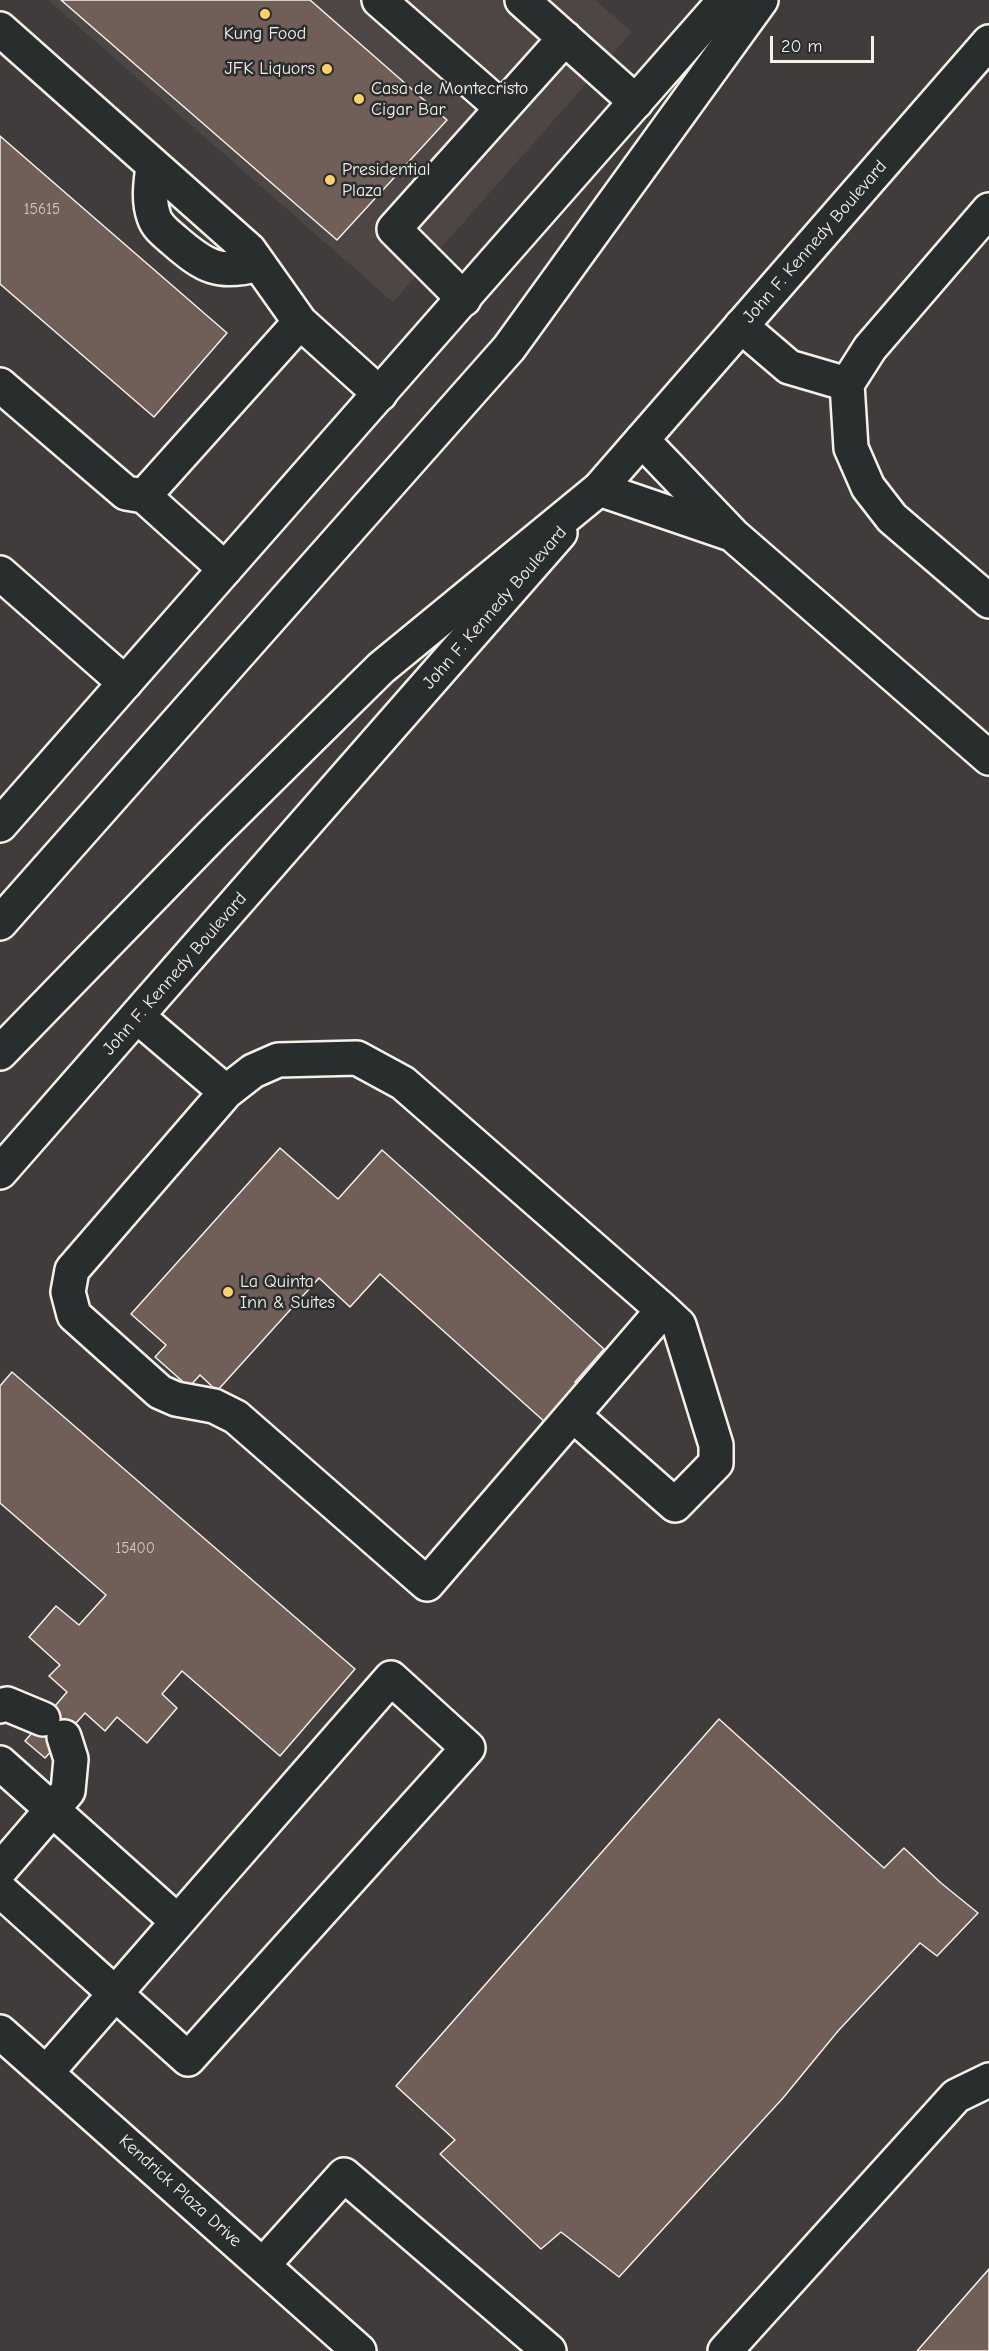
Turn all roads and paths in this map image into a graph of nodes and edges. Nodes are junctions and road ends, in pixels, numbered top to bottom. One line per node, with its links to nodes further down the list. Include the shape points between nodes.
1 (379, 0): 9 (main road)
2 (522, 0): 6 (main road)
3 (725, 0): 8 (main road)
4 (761, 0): 29 (main road, via 509,348)
5 (0, 29): 10 (main road)
6 (565, 38): 8 (main road); 9 (main road)
7 (989, 42): 15 (main road, John F. Kennedy Boulevard)
8 (636, 102): 13 (main road)
9 (502, 108): 13 (main road, via 394,228)
10 (153, 166): 12 (main road, via 249,250); 12 (main road, via 150,196 154,218 163,231 196,260 214,267 237,270)
11 (989, 210): 16 (main road, via 870,348)
12 (259, 264): 14 (main road)
13 (464, 299): 18 (main road)
14 (300, 322): 18 (main road); 21 (main road)
15 (741, 326): 16 (main road, via 789,367); 19 (main road, John F. Kennedy Boulevard)
16 (847, 384): 25 (main road, via 851,448 868,487 892,518)
17 (0, 385): 21 (main road, via 126,493)
18 (380, 393): 23 (main road)
19 (642, 440): 20 (main road, John F. Kennedy Boulevard); 22 (main road)
20 (599, 489): 22 (main road); 30 (main road, John F. Kennedy Boulevard); 31 (main road, via 381,668)
21 (144, 496): 23 (main road)
22 (733, 535): 27 (main road)
23 (225, 569): 26 (main road)
24 (0, 573): 26 (main road)
25 (987, 596)
26 (125, 683): 28 (main road)
27 (989, 758)
28 (0, 825)
29 (3, 920)
30 (138, 1017): 32 (main road); 33 (main road, John F. Kennedy Boulevard)
31 (0, 1053)
32 (226, 1092): 34 (main road, via 253,1071 278,1060 357,1058 403,1083); 35 (main road, via 72,1270 68,1292 74,1315 160,1392 214,1406 236,1417 427,1584)
33 (0, 1172)
34 (663, 1310): 35 (main road); 35 (main road, via 679,1325 716,1445 716,1463 675,1505)
35 (573, 1414)
36 (0, 1706): 38 (main road, via 7,1704 54,1728 71,1759 68,1791)
37 (0, 1763): 38 (main road)
38 (53, 1810): 39 (main road); 41 (main road)
39 (0, 1870)
40 (0, 1890): 42 (main road)
41 (177, 1921): 42 (main road); 42 (main road, via 391,1678 468,1748 188,2059)
42 (115, 1994): 44 (main road)
43 (0, 2032): 44 (main road, Kendrick Plaza Drive)
44 (46, 2073): 46 (main road, Kendrick Plaza Drive)
45 (989, 2080): 49 (main road, via 956,2096)
46 (263, 2265): 47 (main road, Kendrick Plaza Drive); 48 (main road, via 344,2175)
47 (359, 2351)
48 (549, 2351)
49 (725, 2351)

